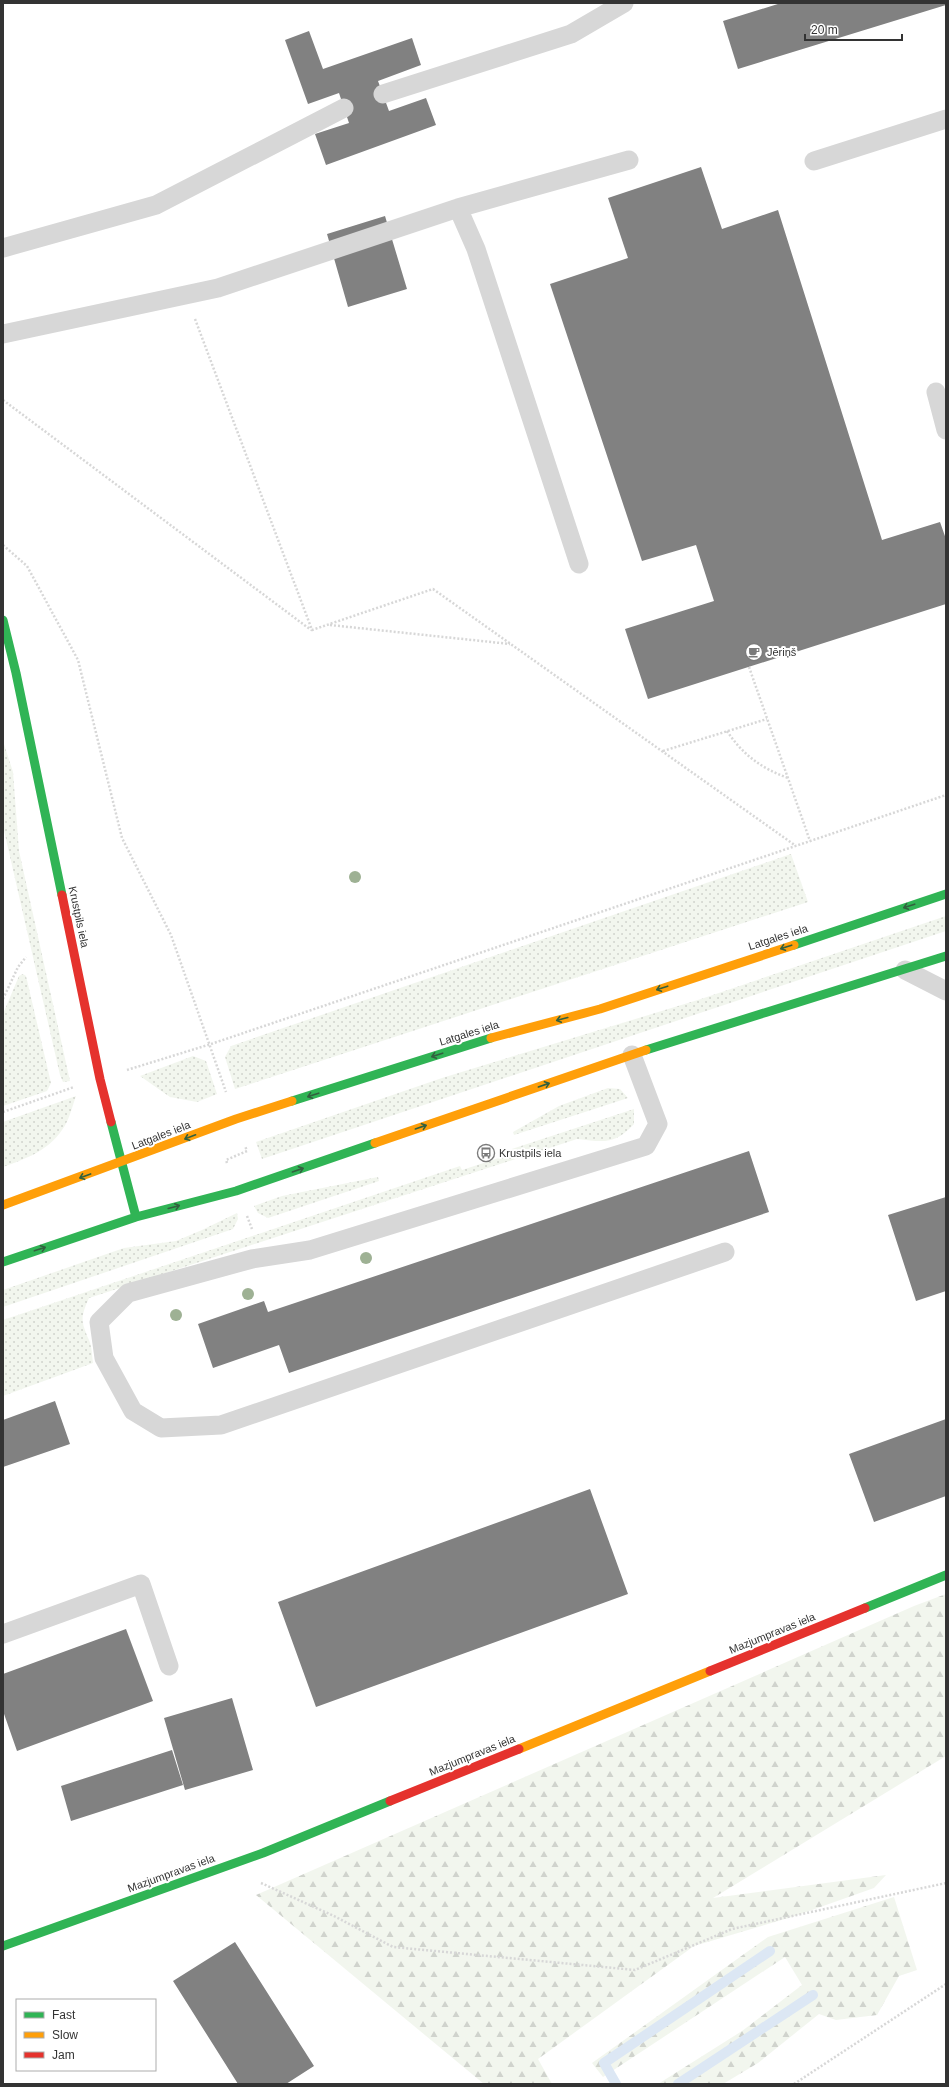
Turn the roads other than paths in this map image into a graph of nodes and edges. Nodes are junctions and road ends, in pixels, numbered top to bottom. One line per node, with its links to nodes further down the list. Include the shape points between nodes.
1 (624, 3): 2 (lane, via 571,34)
2 (382, 94)
3 (344, 108): 8 (lane, via 156,205)
4 (946, 119): 6 (lane)
5 (629, 160): 7 (lane)
6 (814, 161)
7 (458, 208): 9 (lane, via 218,288); 12 (lane, via 476,249)
8 (3, 248)
9 (3, 334)
10 (936, 392): 11 (lane)
11 (946, 430)
12 (579, 564)
13 (3, 620): 14 (main road, Krustpils iela)
14 (10, 674): 20 (main road, Krustpils iela)
15 (946, 894): 20 (main road, Latgales iela, one-way to 20, via 600,1009 500,1035 236,1119)
16 (946, 956): 17 (main road)
17 (905, 970): 18 (lane); 19 (main road)
18 (946, 991)
19 (632, 1055): 22 (main road, one-way to 19, via 236,1191); 23 (lane, via 658,1124 646,1146 310,1250 252,1259 128,1293 99,1322 104,1358 133,1411 161,1428 221,1425)
20 (121, 1163): 21 (main road, Latgales iela, one-way to 21); 22 (main road, Krustpils iela)
21 (3, 1205)
22 (136, 1217): 24 (main road, one-way to 22)
23 (725, 1252)
24 (3, 1262)
25 (946, 1575): 28 (main road, Mazjumpravas iela, via 263,1853)
26 (3, 1634): 27 (lane, via 141,1584)
27 (169, 1666)
28 (3, 1946)

